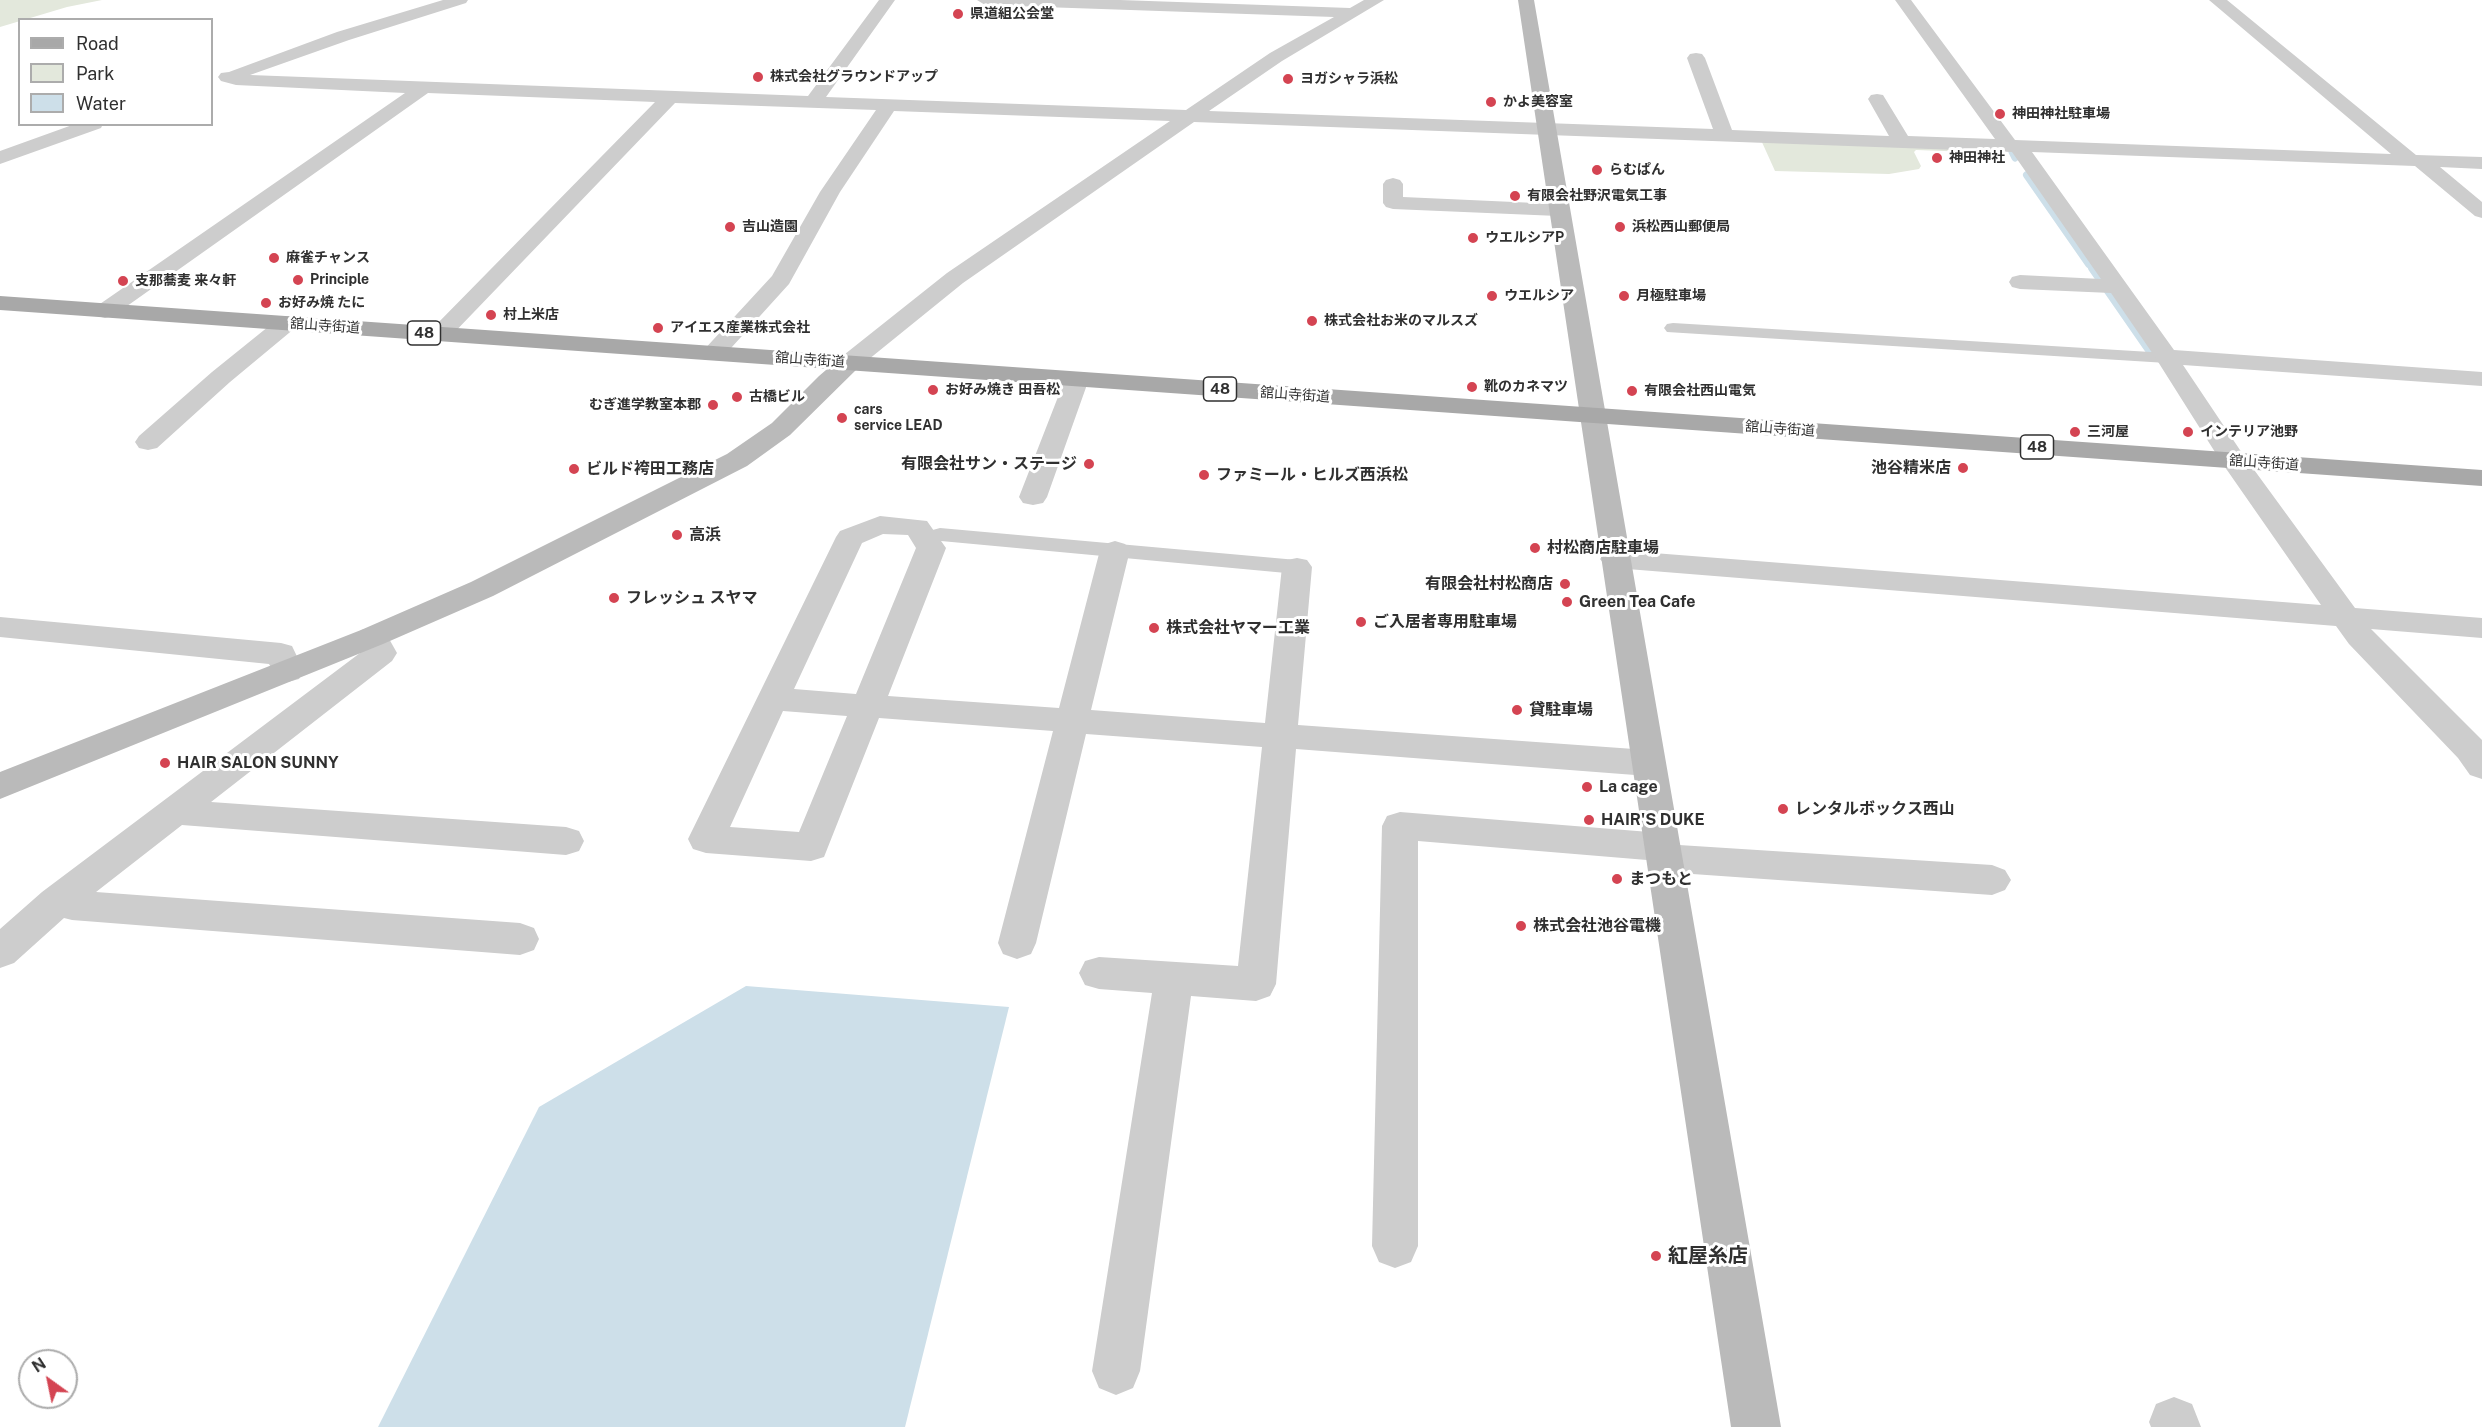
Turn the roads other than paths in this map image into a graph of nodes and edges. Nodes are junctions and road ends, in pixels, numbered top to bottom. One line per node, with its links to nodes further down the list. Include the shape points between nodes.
1 (460, 0): 10 (street)
2 (887, 0): 14 (street)
3 (985, 0): 8 (street)
4 (1376, 0): 8 (street)
5 (1526, 0): 18 (street)
6 (1903, 0): 21 (street)
7 (2217, 0): 23 (street)
8 (1352, 13): 16 (street, via 1276,57)
9 (1696, 58): 19 (street)
10 (219, 80): 11 (street)
11 (424, 88): 12 (street); 31 (street)
12 (670, 97): 14 (street); 34 (street)
13 (1877, 99): 20 (street)
14 (813, 102): 15 (street)
15 (889, 105): 16 (street); 35 (street, via 830,192 781,279)
16 (1192, 116): 18 (street); 37 (street, via 955,278)
17 (88, 126): 22 (street)
18 (1545, 129): 19 (street); 26 (street)
19 (1725, 136): 20 (street)
20 (1902, 142): 21 (street)
21 (2013, 146): 23 (street); 29 (street)
22 (0, 158)
23 (2415, 161): 24 (street); 27 (street)
24 (2482, 163)
25 (1394, 184): 26 (street, via 1393,203)
26 (1558, 210): 40 (street)
27 (2482, 212)
28 (2020, 282): 29 (street)
29 (2117, 287): 36 (street)
30 (0, 303): 31 (main road, 舘山寺街道 / 48)
31 (105, 310): 32 (main road, 舘山寺街道 / 48)
32 (287, 323): 34 (main road, 舘山寺街道 / 48); 41 (street)
33 (1673, 328): 36 (lane)
34 (440, 334): 35 (main road, 舘山寺街道 / 48)
35 (713, 353): 37 (main road, 舘山寺街道 / 48)
36 (2167, 358): 39 (street); 42 (street)
37 (849, 363): 38 (main road, 舘山寺街道 / 48); 52 (street, via 781,429 737,460 482,589)
38 (1077, 379): 40 (main road, 舘山寺街道 / 48); 44 (street)
39 (2482, 379)
40 (1592, 417): 42 (main road, 舘山寺街道 / 48); 47 (street)
41 (148, 442)
42 (2233, 460): 43 (main road, 舘山寺街道 / 48); 49 (street)
43 (2482, 478)
44 (1033, 497)
45 (925, 539): 46 (lane, via 940,534); 54 (street, via 917,527 880,525 850,537); 55 (street, via 931,548)
46 (1115, 550): 48 (lane); 56 (street)
47 (1615, 559): 49 (street); 58 (street)
48 (1297, 567): 57 (street)
49 (2346, 617): 51 (street); 59 (street, via 2360,637)
50 (0, 627): 53 (street, via 281,654)
51 (2482, 628)
52 (372, 637): 53 (street); 61 (street, via 381,653)
53 (288, 671): 60 (street)
54 (773, 699): 55 (street); 55 (street, via 706,839 811,847)
55 (867, 706): 56 (street)
56 (1073, 721): 57 (street); 67 (street)
57 (1280, 736): 58 (street); 70 (street, via 1256,984)
58 (1648, 764): 63 (street)
59 (2482, 766)
60 (0, 786)
61 (178, 809): 62 (street, via 189,814); 65 (street)
62 (566, 841)
63 (1663, 852): 64 (street); 71 (street, via 1400,826); 73 (street)
64 (1992, 880)
65 (61, 899): 66 (street, via 72,905); 68 (street)
66 (520, 939)
67 (1017, 944)
68 (0, 952)
69 (1099, 973): 70 (street)
70 (1174, 978): 72 (street)
71 (1395, 1246)
72 (1116, 1371)
73 (1756, 1427)

